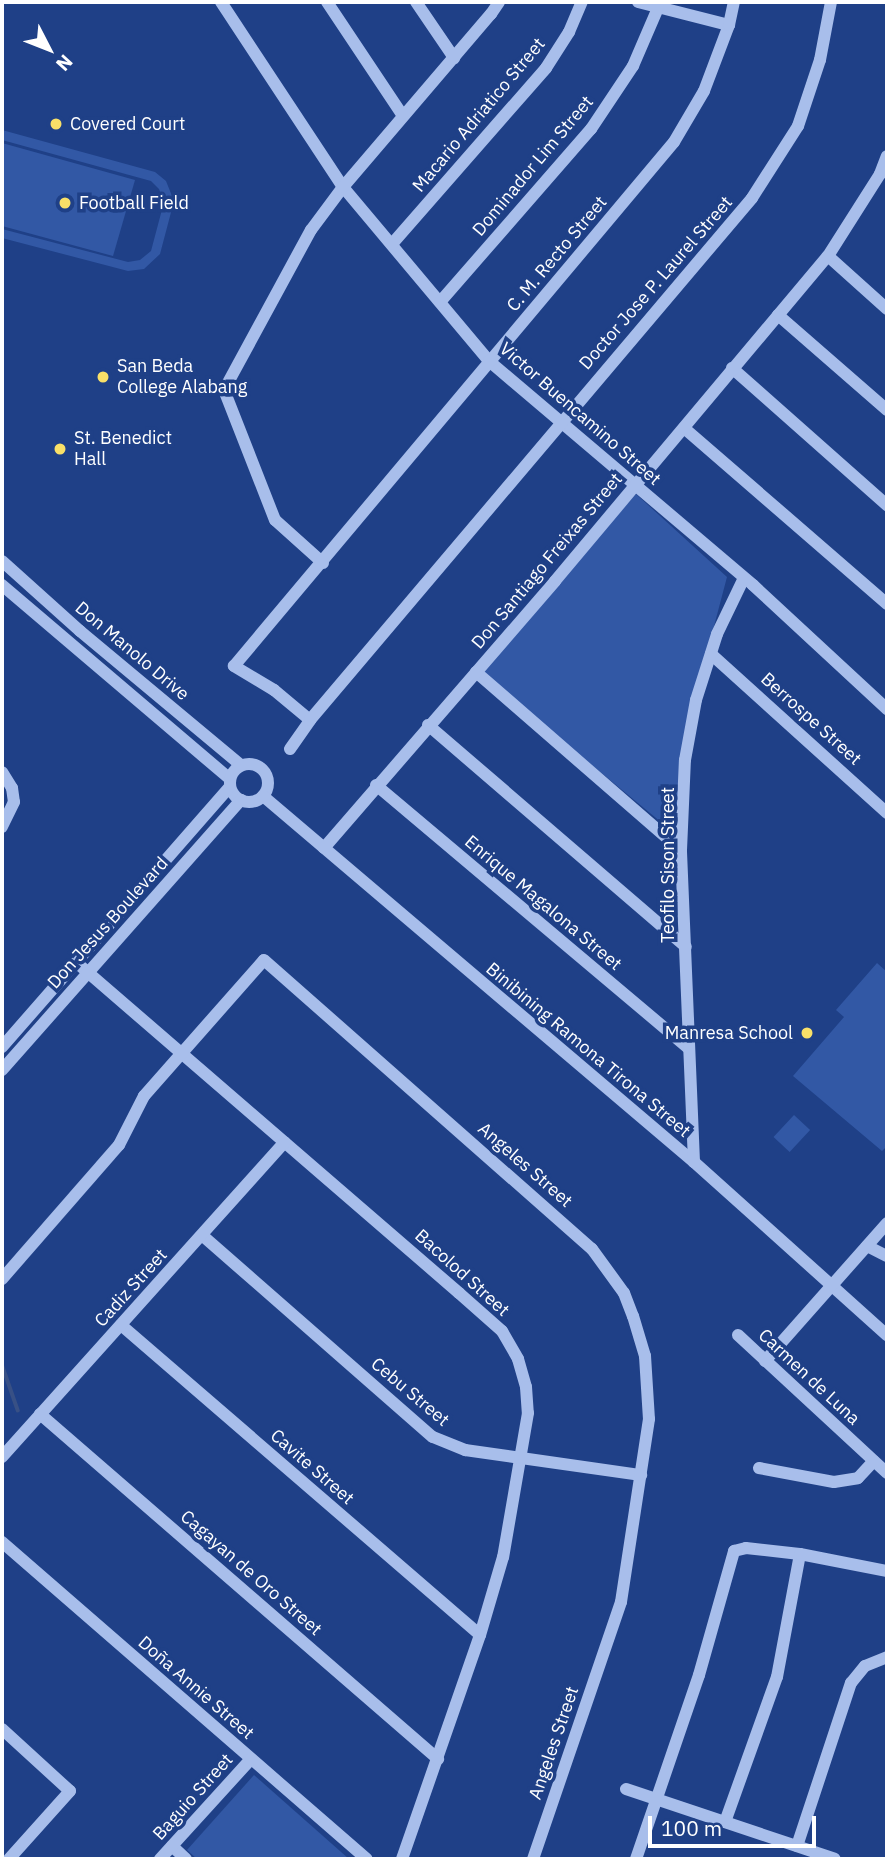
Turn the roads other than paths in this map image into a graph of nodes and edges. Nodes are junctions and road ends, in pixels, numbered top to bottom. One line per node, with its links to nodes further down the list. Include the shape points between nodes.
1 (220, 2): 15 (street, Victor Buencamino Street)
2 (327, 2): 12 (street)
3 (416, 2): 11 (street)
4 (499, 2): 11 (street)
5 (582, 2): 16 (street, Macario Adriatico Street, via 546,68)
6 (638, 2): 9 (street)
7 (734, 2): 10 (street, C. M. Recto Street)
8 (831, 2): 24 (street, Doctor Jose P. Laurel Street, via 821,60 803,113 779,157 752,198)
9 (658, 8): 10 (street); 18 (street, Dominador Lim Street, via 633,66 591,129)
10 (729, 26): 21 (street, C. M. Recto Street, via 704,91 674,142)
11 (454, 58): 12 (street)
12 (403, 116): 15 (street)
13 (887, 156): 14 (street, Don Santiago Freixas Street)
14 (884, 175): 17 (street, Don Santiago Freixas Street)
15 (343, 187): 16 (street, Victor Buencamino Street); 29 (street, via 311,230 223,390 275,520)
16 (392, 243): 18 (street, Victor Buencamino Street)
17 (828, 256): 19 (street); 20 (street, Don Santiago Freixas Street)
18 (440, 302): 21 (street, Victor Buencamino Street)
19 (887, 309)
20 (778, 315): 22 (street, Don Santiago Freixas Street); 23 (street)
21 (489, 360): 24 (street, Victor Buencamino Street); 29 (street, C. M. Recto Street)
22 (732, 368): 25 (street, Don Santiago Freixas Street); 27 (street)
23 (887, 410)
24 (560, 422): 26 (street, Victor Buencamino Street); 37 (street, Doctor Jose P. Laurel Street)
25 (684, 428): 26 (street, Don Santiago Freixas Street); 33 (street)
26 (634, 485): 31 (street, Victor Buencamino Street); 35 (street, Don Santiago Freixas Street)
27 (887, 505)
28 (2, 561): 30 (street, Don Manolo Drive)
29 (323, 563): 37 (street, C. M. Recto Street, via 234,666 274,690)
30 (14, 571): 32 (street); 40 (street, Don Manolo Drive)
31 (744, 578): 34 (street, Teofilo Sison Street); 36 (street, Victor Buencamino Street)
32 (2, 585): 42 (street, Don Manolo Drive)
33 (887, 604)
34 (710, 654): 46 (street, Berrospe Street); 49 (street, Teofilo Sison Street, via 687,741)
35 (476, 672): 38 (street, Don Santiago Freixas Street); 49 (street)
36 (887, 709)
37 (310, 720): 39 (street, Doctor Jose P. Laurel Street)
38 (428, 725): 43 (street, Don Santiago Freixas Street); 50 (street)
39 (290, 749)
40 (242, 765): 42 (street); 44 (street, via 252,764 267,776)
41 (2, 772): 47 (street, via 14,802)
42 (230, 783): 45 (street); 51 (street, Don Jesus Boulevard)
43 (376, 785): 48 (street, Don Santiago Freixas Street); 54 (street, Enrique Magalona Street)
44 (263, 796): 45 (street); 48 (street, Binibining Ramona Tirona Street)
45 (241, 800): 52 (street, Don Jesus Boulevard)
46 (887, 813)
47 (2, 827)
48 (324, 848): 58 (street, Binibining Ramona Tirona Street)
49 (681, 850): 50 (street, Teofilo Sison Street)
50 (686, 947): 54 (street, Teofilo Sison Street)
51 (76, 963): 52 (street, Bacolod Street); 53 (street, Don Jesus Boulevard)
52 (88, 972): 55 (street, Bacolod Street); 56 (street, Don Jesus Boulevard)
53 (2, 1047)
54 (688, 1048): 58 (street, Teofilo Sison Street)
55 (182, 1053): 57 (street, Bacolod Street); 63 (street, Angeles Street, via 137,1106 119,1145); 75 (street, Angeles Street, via 264,960 563,1222 607,1268 633,1316 649,1386)
56 (2, 1070)
57 (285, 1142): 60 (street, Cadiz Street); 70 (street, Bacolod Street, via 502,1331 518,1359 526,1387 528,1413)
58 (694, 1162): 64 (street, Binibining Ramona Tirona Street)
59 (887, 1223): 61 (street)
60 (203, 1236): 65 (street, Cadiz Street); 70 (street, Cebu Street, via 433,1437 465,1450)
61 (867, 1246): 62 (street); 64 (street)
62 (887, 1256)
63 (2, 1279)
64 (831, 1284): 67 (street, Binibining Ramona Tirona Street); 68 (street)
65 (121, 1325): 69 (street, Cadiz Street); 79 (street, Cavite Street)
66 (738, 1335): 68 (street, Carmen de Luna)
67 (887, 1335)
68 (765, 1360): 72 (street, Carmen de Luna)
69 (40, 1414): 71 (street, Cadiz Street); 83 (street, Cagayan de Oro Street)
70 (522, 1456): 75 (street, Cebu Street); 79 (street, Bacolod Street, via 503,1557)
71 (2, 1457)
72 (874, 1461): 73 (street, via 858,1478 834,1482); 74 (street, Carmen de Luna)
73 (759, 1468)
74 (887, 1473)
75 (641, 1475): 94 (street, Angeles Street, via 621,1602)
76 (2, 1542): 82 (street, Doña Annie Street)
77 (800, 1554): 78 (street); 85 (street, via 746,1548 734,1551); 86 (street, via 777,1676)
78 (887, 1571)
79 (480, 1634): 83 (street, Bacolod Street)
80 (887, 1657): 88 (street, via 865,1666 851,1683)
81 (2, 1729): 89 (street, via 70,1791)
82 (251, 1759): 87 (street, Baguio Street); 92 (street, Doña Annie Street)
83 (438, 1759): 93 (street, Bacolod Street)
84 (626, 1789): 85 (street)
85 (659, 1800): 86 (street); 95 (street)
86 (725, 1822): 88 (street)
87 (172, 1846): 90 (street, Baguio Street); 91 (street)
88 (797, 1846): 96 (street)
89 (9, 1859)
90 (159, 1859)
91 (186, 1859)
92 (367, 1859)
93 (402, 1859)
94 (533, 1859)
95 (636, 1859)
96 (835, 1859)

